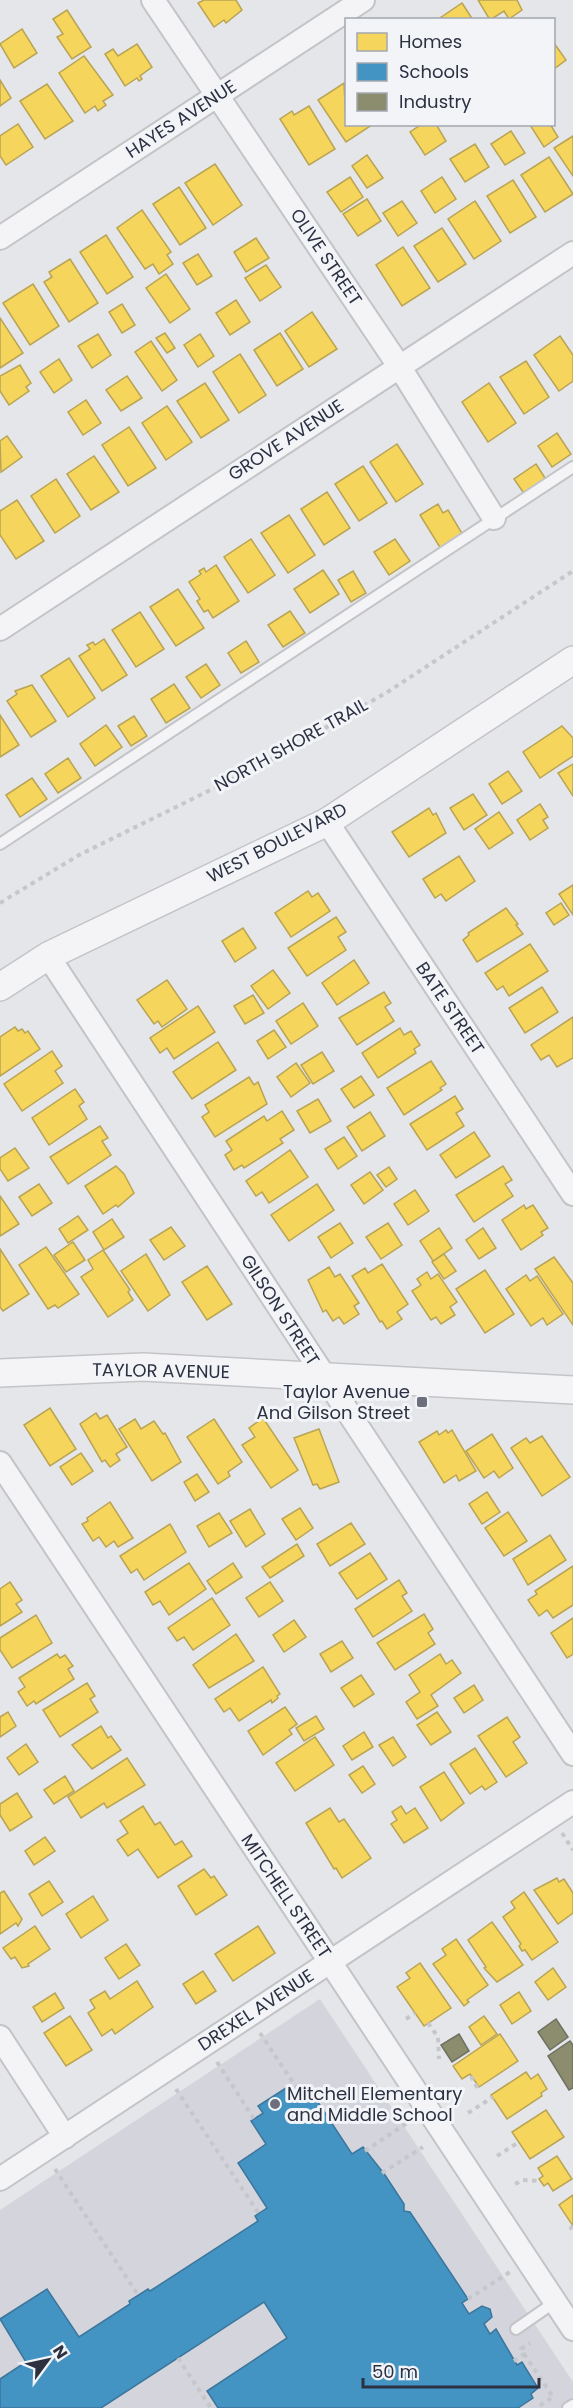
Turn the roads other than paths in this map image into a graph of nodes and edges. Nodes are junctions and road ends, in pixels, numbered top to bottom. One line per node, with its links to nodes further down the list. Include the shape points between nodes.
1 (153, 0): 3 (street, OLIVE STREET)
2 (363, 0): 3 (street, HAYES AVENUE)
3 (216, 96): 4 (street, HAYES AVENUE); 6 (street, OLIVE STREET)
4 (0, 238)
5 (573, 253): 6 (street, GROVE AVENUE)
6 (399, 366): 8 (street, OLIVE STREET); 9 (street, GROVE AVENUE)
7 (573, 467): 8 (lane)
8 (494, 518): 12 (lane)
9 (0, 628)
10 (573, 660): 11 (street, WEST BOULEVARD)
11 (327, 822): 13 (street, WEST BOULEVARD); 15 (street, BATE STREET)
12 (0, 844)
13 (48, 956): 14 (street, WEST BOULEVARD); 17 (street, GILSON STREET)
14 (0, 987)
15 (573, 1194)
16 (0, 1373): 17 (street, TAYLOR AVENUE, via 143,1367)
17 (323, 1376): 18 (street, TAYLOR AVENUE); 20 (street, GILSON STREET)
18 (573, 1390)
19 (0, 1463): 22 (street, MITCHELL STREET)
20 (573, 1754)
21 (573, 1802): 22 (street, DREXEL AVENUE)
22 (330, 1962): 24 (street, DREXEL AVENUE); 26 (street, MITCHELL STREET)
23 (0, 2037): 24 (street)
24 (65, 2137): 25 (street, DREXEL AVENUE)
25 (0, 2179)
26 (555, 2302): 27 (lane); 28 (street, MITCHELL STREET)
27 (516, 2329)
28 (573, 2329)
29 (573, 2405): 30 (lane)
30 (568, 2408)

